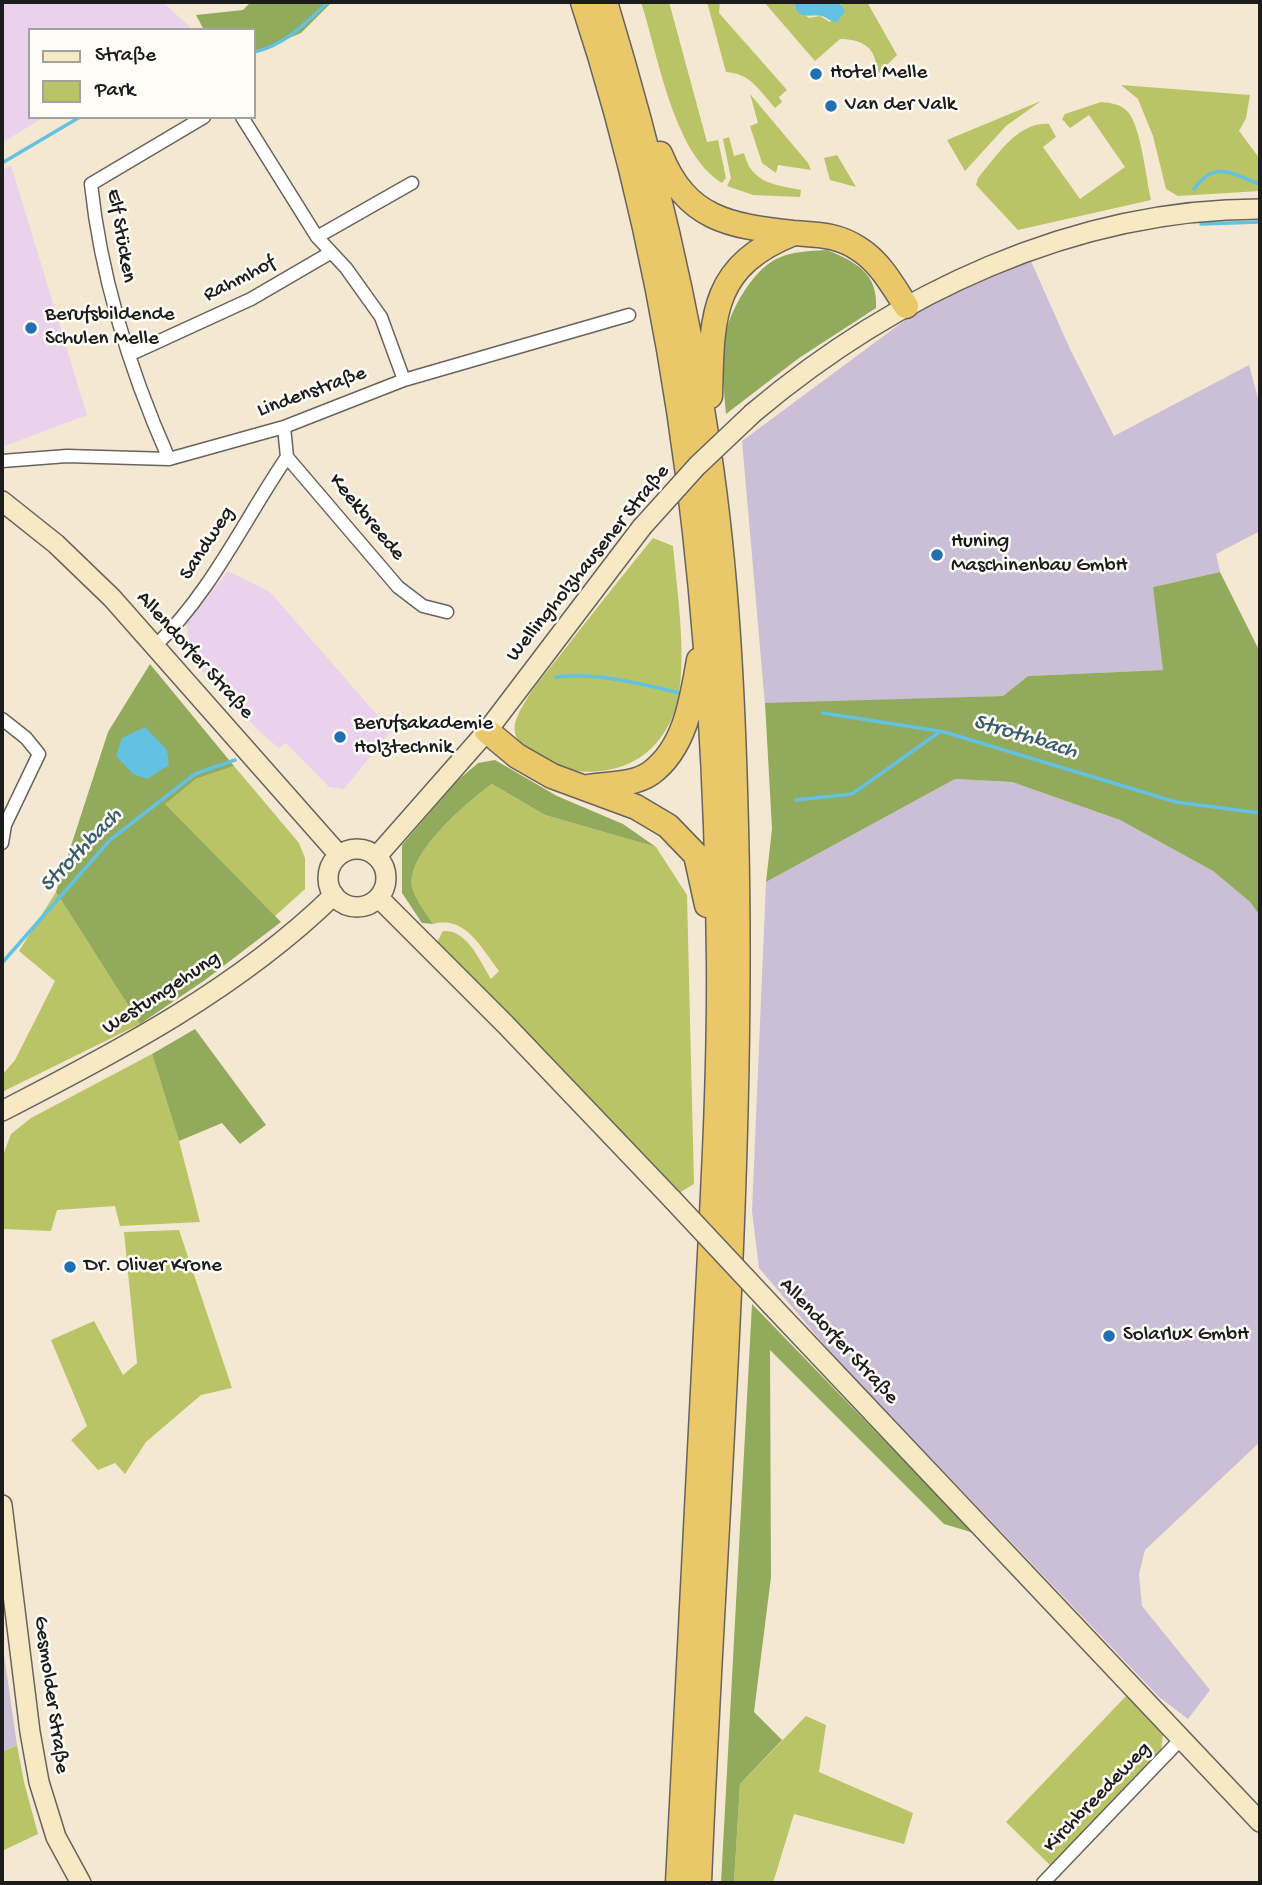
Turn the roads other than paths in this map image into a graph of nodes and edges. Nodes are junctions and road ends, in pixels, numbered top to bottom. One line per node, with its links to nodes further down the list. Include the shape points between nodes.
1 (583, 2): 22 (highway, via 625,148 658,289 675,383)
2 (605, 2): 3 (highway)
3 (625, 69): 8 (highway, via 677,190 721,220); 16 (highway, via 659,199)
4 (201, 119): 13 (street, Elf Stücken, via 91,184 112,302)
5 (243, 119): 9 (street)
6 (412, 183): 9 (street)
7 (1260, 209): 11 (main road, Wellingholzhausener Straße, via 1162,214 1104,226 1003,261)
8 (794, 233): 11 (highway, via 817,233 861,249 879,266); 16 (highway, via 748,257 730,276 718,302 711,344)
9 (317, 237): 10 (street)
10 (330, 253): 13 (street, Rahmhof, via 251,299); 14 (street, via 381,317)
11 (906, 306): 25 (main road, Wellingholzhausener Straße, bridge, via 833,351 752,413 696,466 642,527)
12 (629, 315): 14 (street, Lindenstraße)
13 (129, 355): 18 (street, Elf Stücken)
14 (404, 380): 15 (street, Lindenstraße)
15 (284, 427): 17 (street); 18 (street, Lindenstraße)
16 (709, 448): 39 (highway, via 731,683 738,955 731,1250)
17 (286, 457): 21 (street, Keekbreede, via 398,587 423,606); 23 (street, Sandweg, via 222,561 173,629)
18 (169, 459): 19 (street, Lindenstraße, via 67,456)
19 (2, 461)
20 (2, 501): 23 (main road, Allendorfer Straße, via 56,544)
21 (447, 612)
22 (705, 621): 26 (highway, via 692,701 679,741 651,773 629,782); 32 (highway)
23 (155, 646): 28 (main road, Allendorfer Straße)
24 (2, 719): 27 (street, via 39,754 5,825)
25 (487, 732): 26 (highway, via 517,756); 29 (main road, Wellingholzhausener Straße)
26 (583, 787): 32 (highway, via 636,807 668,826 696,856)
27 (2, 843)
28 (339, 855): 29 (main road, via 362,849); 30 (main road, via 328,878)
29 (377, 856): 31 (main road, via 387,877)
30 (334, 895): 31 (main road, via 361,907); 33 (main road, Westumgehung, via 207,996 150,1032)
31 (379, 898): 35 (main road, Allendorfer Straße, bridge, via 672,1199)
32 (719, 964): 38 (highway, via 715,1152)
33 (2, 1111)
34 (2, 1505): 37 (main road, Gesmolder Straße, via 39,1782 56,1837)
35 (1180, 1740): 36 (main road, Allendorfer Straße); 40 (street, Kirchbreedeweg)
36 (1260, 1822)
37 (81, 1883)
38 (678, 1883)
39 (699, 1883)
40 (1043, 1883)

